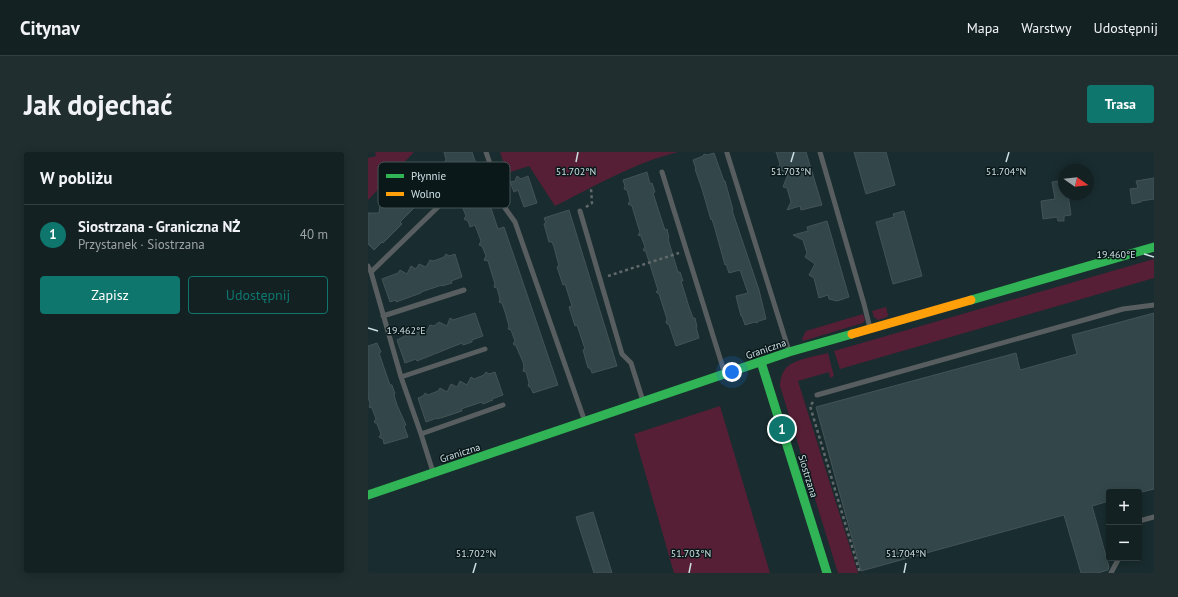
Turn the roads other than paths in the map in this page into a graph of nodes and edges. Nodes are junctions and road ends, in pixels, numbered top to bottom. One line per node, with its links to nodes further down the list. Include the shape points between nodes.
1 (486, 152): 4 (lane)
2 (820, 152): 15 (lane)
3 (727, 153): 17 (lane)
4 (489, 162)
5 (662, 172): 19 (lane)
6 (437, 208): 11 (lane)
7 (505, 208): 24 (lane, via 514,222)
8 (580, 211): 22 (lane, via 622,354 631,363)
9 (1154, 247): 15 (street, Graniczna)
10 (368, 266): 11 (lane)
11 (371, 272): 14 (lane)
12 (464, 290): 14 (lane)
13 (1154, 305): 21 (lane, via 1123,309)
14 (384, 316): 20 (lane)
15 (870, 328): 17 (street, Graniczna)
16 (485, 349): 20 (lane)
17 (789, 352): 18 (street, Graniczna)
18 (761, 362): 19 (street, Graniczna); 31 (street, Siostrzana)
19 (725, 374): 22 (street, Graniczna)
20 (401, 377): 25 (lane)
21 (817, 395)
22 (643, 402): 24 (street, Graniczna)
23 (503, 405): 25 (lane)
24 (585, 422): 26 (street, Graniczna)
25 (421, 434): 26 (lane)
26 (433, 473): 27 (street, Graniczna)
27 (368, 495)
28 (1154, 517): 29 (lane)
29 (1142, 520)
30 (1117, 561): 32 (lane)
31 (827, 573)
32 (1111, 573)

